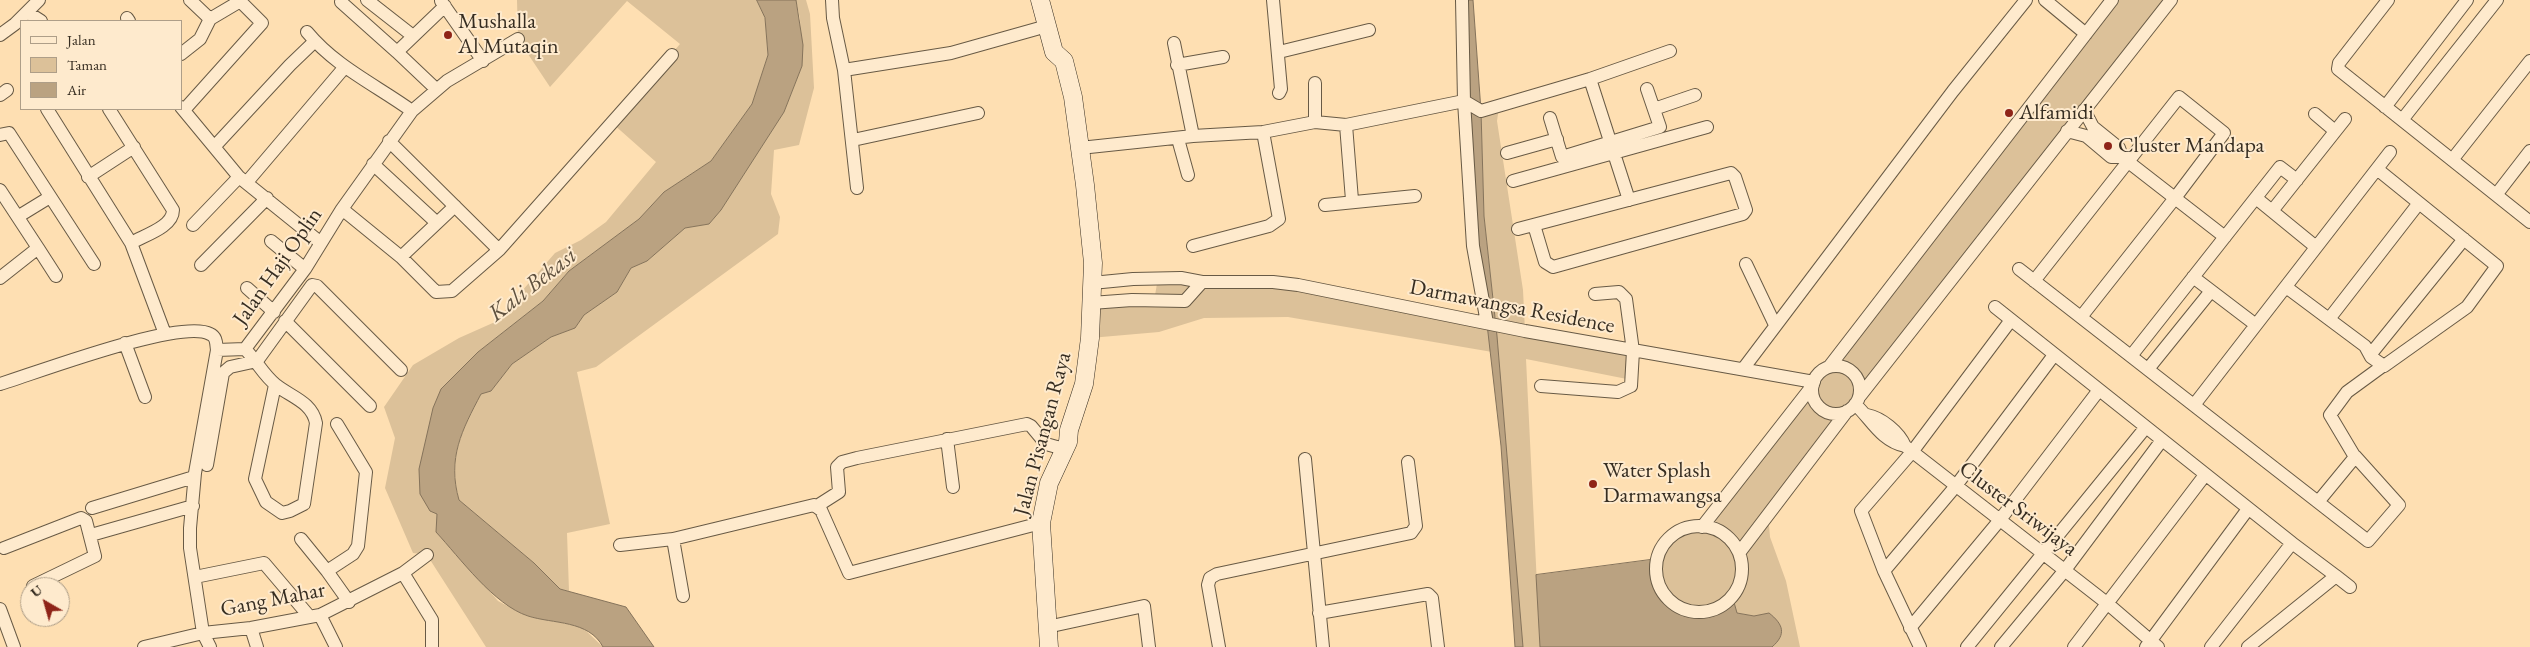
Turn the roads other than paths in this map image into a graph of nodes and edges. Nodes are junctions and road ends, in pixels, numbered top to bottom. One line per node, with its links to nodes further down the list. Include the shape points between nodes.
1 (190, 0): 17 (street)
2 (368, 0): 23 (street)
3 (832, 0): 36 (street)
4 (1040, 0): 19 (street, Jalan Pisangan Raya)
5 (1273, 0): 28 (street)
6 (1462, 0): 43 (street)
7 (2026, 0): 141 (street, via 1953,90)
8 (2045, 0): 21 (street)
9 (2112, 0): 21 (street)
10 (2170, 0): 49 (street)
11 (2388, 0): 44 (street, via 2339,63 2338,69)
12 (2467, 0): 44 (street)
13 (2497, 0): 55 (street)
14 (341, 2): 27 (street)
15 (442, 3): 23 (street); 32 (street)
16 (31, 4): 18 (street); 22 (street)
17 (210, 19): 29 (street, via 200,39); 45 (street, via 240,2 262,24)
18 (40, 20)
19 (1047, 26): 36 (street, via 951,53); 71 (street, Jalan Pisangan Raya, via 1054,52 1064,61)
20 (1369, 30): 28 (street)
21 (2086, 34): 153 (street)
22 (0, 35)
23 (413, 36): 27 (street)
24 (518, 39): 32 (street, Jalan Haji Oplin)
25 (1174, 43): 34 (street)
26 (1670, 51): 37 (street)
27 (397, 52): 39 (street)
28 (1279, 52): 41 (street)
29 (182, 53)
30 (672, 55): 114 (street)
31 (1223, 56): 34 (street)
32 (482, 61): 39 (street, Jalan Haji Oplin)
33 (2530, 61): 77 (street)
34 (1177, 65): 64 (street)
35 (344, 68): 50 (street, via 376,85); 69 (street, via 311,37); 82 (street)
36 (844, 70): 67 (street)
37 (1590, 79): 43 (street, via 1481,111); 72 (street)
38 (1315, 83): 56 (street)
39 (436, 89): 50 (street, Jalan Haji Oplin)
40 (1647, 89): 46 (street)
41 (1279, 93)
42 (1695, 95): 46 (street)
43 (1464, 101): 57 (street); 140 (street, via 1473,246)
44 (2385, 107): 55 (street)
45 (182, 109): 69 (street)
46 (1654, 109): 72 (street, via 1660,127)
47 (48, 110): 81 (street)
48 (110, 110): 70 (street)
49 (2084, 110): 59 (street); 60 (street)
50 (412, 111): 68 (street, Jalan Haji Oplin)
51 (978, 113): 67 (street)
52 (2315, 114): 61 (street)
53 (1550, 118): 66 (street)
54 (2345, 119): 61 (street)
55 (2402, 120): 77 (street)
56 (1315, 122): 57 (street); 62 (street)
57 (1346, 125): 93 (street)
58 (1707, 127): 72 (street)
59 (2067, 131): 60 (street); 163 (street)
60 (2089, 131): 76 (street, via 2119,148)
61 (2335, 131): 83 (street)
62 (1263, 132): 64 (street); 111 (street, via 1279,219 1269,226)
63 (1, 133): 88 (street, via 9,133)
64 (1193, 136): 65 (street)
65 (1178, 139): 71 (street); 80 (street)
66 (1556, 139): 72 (street, via 1562,157); 75 (street)
67 (853, 140): 85 (street)
68 (389, 141): 78 (street, Jalan Haji Oplin); 97 (street)
69 (216, 146): 82 (street)
70 (134, 147): 81 (street); 109 (street, via 172,205 173,215 168,223)
71 (1080, 148): 127 (street, Jalan Pisangan Raya)
72 (1612, 148): 84 (street); 94 (street)
73 (2530, 151): 87 (street)
74 (2390, 152): 79 (street)
75 (1507, 153)
76 (2126, 160): 91 (street); 91 (street, via 2177,95 2224,133); 125 (street)
77 (2452, 160): 87 (street)
78 (374, 164): 98 (street, Jalan Haji Oplin); 102 (street)
79 (2377, 169): 95 (street); 112 (street)
80 (1188, 176)
81 (88, 177): 109 (street)
82 (243, 179): 90 (street); 103 (street)
83 (2297, 180): 92 (street, via 2280,167); 99 (street)
84 (1513, 181)
85 (858, 188)
86 (0, 190): 100 (street)
87 (2496, 195): 101 (street)
88 (50, 196): 100 (street); 116 (street)
89 (1415, 196): 93 (street)
90 (267, 198): 110 (street); 118 (street)
91 (2175, 198): 106 (street); 136 (street)
92 (2256, 198): 99 (street); 106 (street)
93 (1352, 200): 96 (street)
94 (1629, 200): 104 (street); 104 (street, via 1731,173 1746,210 1743,214 1553,267 1545,262)
95 (2419, 203): 107 (street); 137 (street)
96 (1325, 205)
97 (455, 206): 102 (street); 114 (street)
98 (342, 209): 110 (street, Jalan Haji Oplin); 115 (street)
99 (2272, 211): 112 (street)
100 (19, 216): 113 (street)
101 (2530, 222)
102 (437, 223): 115 (street)
103 (192, 225)
104 (1534, 225): 105 (street)
105 (1518, 229)
106 (2225, 237): 122 (street)
107 (2464, 239): 149 (street); 152 (street, via 2497,266 2467,307)
108 (271, 241): 119 (street)
109 (131, 243): 143 (street)
110 (321, 243): 119 (street, Jalan Haji Oplin)
111 (1194, 246)
112 (2316, 247): 128 (street)
113 (38, 248): 121 (street); 123 (street)
114 (499, 250): 115 (street, via 447,293 436,292)
115 (401, 257)
116 (94, 264)
117 (1746, 264): 141 (street)
118 (201, 265)
119 (305, 269): 135 (street, Jalan Haji Oplin)
120 (2020, 269): 125 (street)
121 (56, 276)
122 (2193, 277): 130 (street); 150 (street)
123 (0, 278)
124 (1158, 278): 126 (street, Darmawangsa Residence); 127 (street, Darmawangsa Residence); 132 (street)
125 (2034, 280): 136 (street)
126 (1202, 282): 132 (street, via 1185,301); 140 (street, Darmawangsa Residence, via 1298,285)
127 (1092, 283): 134 (street, Jalan Pisangan Raya)
128 (2286, 286): 137 (street); 142 (street)
129 (247, 288): 135 (street)
130 (2211, 291): 142 (street); 155 (street)
131 (1595, 294): 147 (street, via 1619,292 1625,296)
132 (1154, 300): 134 (street)
133 (1994, 307): 138 (street)
134 (1091, 309): 170 (street, Jalan Pisangan Raya, via 1084,384)
135 (274, 312): 145 (street, Jalan Haji Oplin)
136 (2081, 317): 150 (street)
137 (2329, 319): 149 (street, via 2365,346)
138 (2011, 320): 148 (street); 171 (street)
139 (285, 321): 151 (street); 156 (street, via 314,285); 164 (street)
140 (1487, 324): 147 (street, Darmawangsa Residence)
141 (1775, 325): 154 (street)
142 (2256, 325): 165 (street)
143 (165, 334): 144 (street, Jalan Haji Oplin); 146 (street, Jalan Haji Oplin, via 209,333 216,339)
144 (126, 343): 157 (street, Jalan Haji Oplin); 162 (street)
145 (245, 349): 146 (street, Jalan Haji Oplin); 151 (street)
146 (217, 350): 177 (street)
147 (1633, 351): 154 (street, Darmawangsa Residence); 160 (street, via 1632,384 1622,392)
148 (2054, 354): 161 (street); 179 (street)
149 (2370, 355): 152 (street)
150 (2131, 356): 155 (street)
151 (257, 360): 159 (street); 175 (street, via 230,366 223,373)
152 (2384, 365): 172 (street, via 2347,392 2330,415)
153 (1829, 367): 158 (street, via 1818,374); 163 (street, via 1843,367 1854,374 1860,386)
154 (1743, 369): 158 (street, Darmawangsa Residence)
155 (2148, 369): 165 (street)
156 (401, 370)
157 (0, 384)
158 (1813, 384): 163 (street, via 1816,403 1824,411 1836,414); 187 (street)
159 (275, 385): 159 (street, via 306,405 316,423 304,504 282,512 266,502 255,479)
160 (1541, 386)
161 (2099, 390): 167 (street); 185 (street)
162 (145, 398)
163 (1854, 404): 171 (street, Cluster Sriwijaya, via 1895,444); 194 (street)
164 (370, 406)
165 (2194, 406): 180 (street)
166 (338, 424): 199 (street, via 365,470 365,499 356,550)
167 (2146, 427): 169 (street); 197 (street)
168 (947, 439): 170 (street, via 1029,424 1046,444); 178 (street); 182 (street, via 842,462 836,470 839,492)
169 (2162, 440): 176 (street); 198 (street)
170 (1064, 449): 186 (street, Jalan Pisangan Raya, via 1049,483)
171 (1908, 449): 179 (street, Cluster Sriwijaya); 200 (street, via 1861,511)
172 (2355, 456): 180 (street); 180 (street, via 2399,505 2368,541)
173 (1305, 459): 195 (street)
174 (1408, 462): 195 (street, via 1416,526 1413,531)
175 (207, 465)
176 (2206, 475): 184 (street); 208 (street)
177 (194, 476): 181 (street); 183 (street)
178 (953, 487)
179 (1954, 487): 185 (street, Cluster Sriwijaya); 200 (street)
180 (2318, 502)
181 (192, 506): 188 (street); 204 (street, via 190,548)
182 (817, 506): 186 (street, via 849,573); 190 (street)
183 (92, 508)
184 (2248, 509): 191 (street); 216 (street)
185 (1999, 521): 197 (street, Cluster Sriwijaya); 214 (street)
186 (1041, 523): 212 (street, Jalan Pisangan Raya)
187 (1702, 527): 194 (street, via 1723,534); 194 (street, via 1677,533 1660,551 1656,577 1671,603 1699,612 1709,611 1726,602 1740,580)
188 (91, 535): 193 (street, via 81,518); 203 (street, via 96,552 94,557)
189 (301, 539): 199 (street)
190 (673, 539): 192 (street); 206 (street)
191 (2292, 544): 202 (street); 232 (street)
192 (620, 545)
193 (4, 548)
194 (1739, 553)
195 (1313, 554): 210 (street); 226 (street, via 1212,576 1208,585)
196 (427, 555): 201 (street, Gang Mahar)
197 (2042, 555): 198 (street, Cluster Sriwijaya); 229 (street)
198 (2065, 570): 208 (street, Cluster Sriwijaya); 230 (street)
199 (327, 571): 207 (street)
200 (1884, 571): 214 (street)
201 (403, 573): 207 (street, Gang Mahar); 223 (street, via 432,620)
202 (2336, 576): 205 (street); 233 (street)
203 (52, 577)
204 (195, 577): 211 (street, via 264,562); 215 (street)
205 (2350, 586)
206 (684, 596)
207 (349, 602): 211 (street, Gang Mahar)
208 (2108, 604): 216 (street, Cluster Sriwijaya); 231 (street)
209 (0, 609): 218 (street)
210 (1319, 613): 217 (street); 227 (street, via 1428,594 1432,598)
211 (315, 616): 213 (street, Gang Mahar); 222 (street)
212 (1047, 627): 224 (street, Jalan Pisangan Raya); 225 (street, via 1144,606)
213 (251, 628): 215 (street, Gang Mahar); 221 (street)
214 (1910, 628): 228 (street)
215 (203, 633): 219 (street, Gang Mahar); 220 (street)
216 (2152, 645)
217 (1320, 646)
218 (14, 647)
219 (148, 647)
220 (210, 647)
221 (258, 647)
222 (336, 647)
223 (432, 647)
224 (1049, 647)
225 (1149, 647)
226 (1219, 647)
227 (1438, 647)
228 (1920, 647)
229 (1967, 647)
230 (2001, 647)
231 (2074, 647)
232 (2210, 647)
233 (2248, 647)

